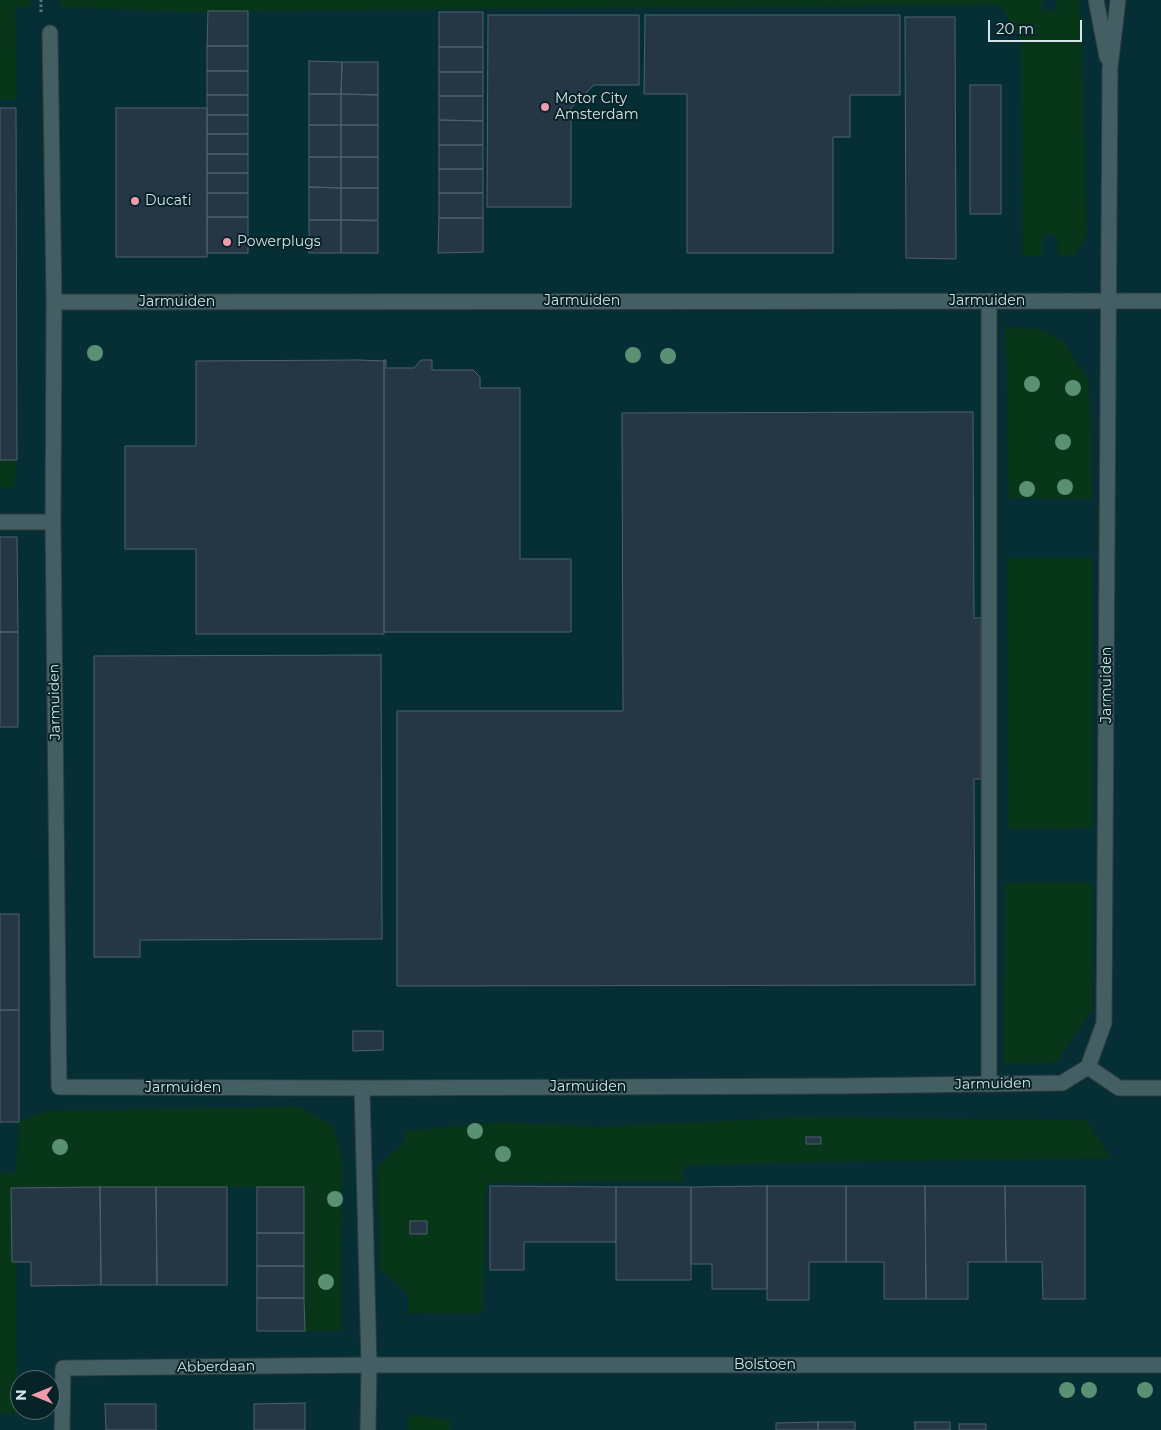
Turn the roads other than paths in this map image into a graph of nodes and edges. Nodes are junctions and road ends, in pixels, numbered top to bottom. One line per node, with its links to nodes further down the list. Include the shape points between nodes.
1 (1096, 0): 4 (street, Jarmuiden)
2 (1118, 0): 4 (street, Jarmuiden)
3 (50, 32): 8 (street, Jarmuiden)
4 (1110, 68): 6 (street, Jarmuiden)
5 (989, 301): 6 (street, Jarmuiden); 8 (street, Jarmuiden); 12 (street)
6 (1109, 301): 7 (street, Jarmuiden); 11 (street, Jarmuiden, via 1104,1023)
7 (1161, 301)
8 (54, 302): 10 (street, Jarmuiden)
9 (0, 522): 10 (street)
10 (53, 522): 13 (street, Jarmuiden, via 59,1087)
11 (1088, 1067): 12 (street, Jarmuiden, via 1062,1083); 14 (street, via 1119,1088)
12 (989, 1084): 13 (street, Jarmuiden)
13 (362, 1088): 15 (street)
14 (1161, 1088)
15 (368, 1365): 16 (street, Bolstoen); 17 (street, Abberdaan, via 63,1368); 18 (street)
16 (1161, 1365)
17 (62, 1430)
18 (368, 1430)

